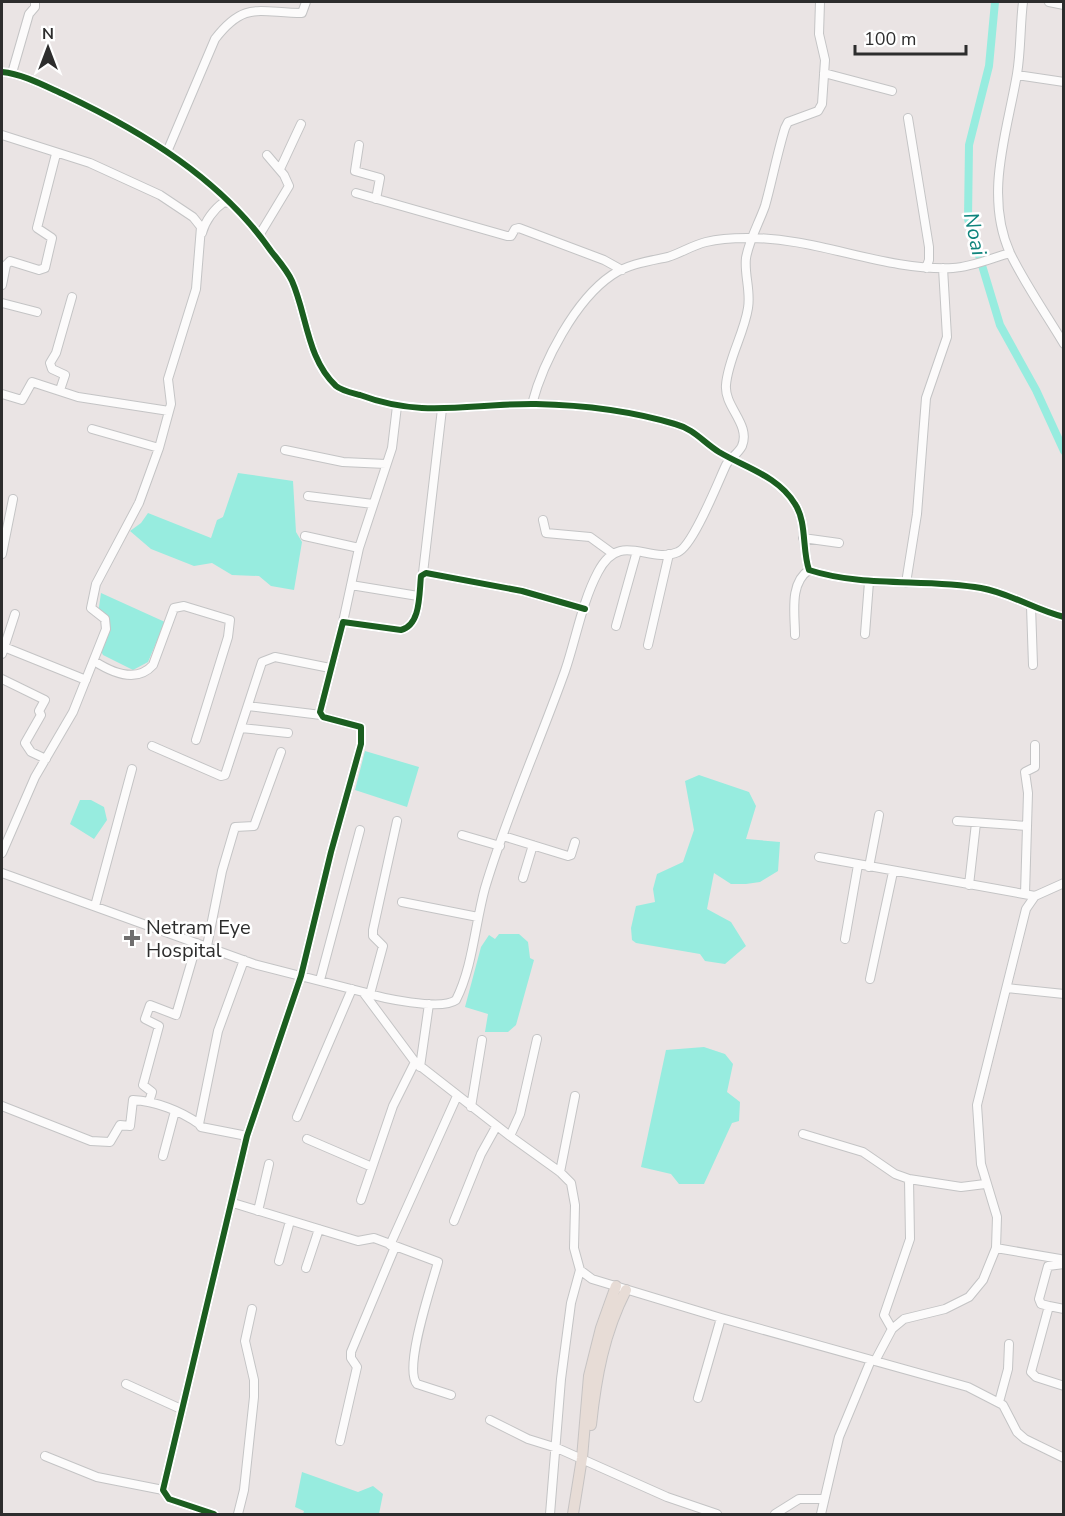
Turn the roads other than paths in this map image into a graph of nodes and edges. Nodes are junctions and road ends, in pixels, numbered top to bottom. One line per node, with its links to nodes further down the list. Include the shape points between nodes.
1 (35, 2): 9 (street)
2 (306, 2): 7 (street, via 302,13)
3 (820, 2): 10 (street)
4 (1023, 2): 11 (street)
5 (1048, 2): 6 (street)
6 (1064, 5)
7 (246, 6): 18 (street, via 215,39)
8 (2, 72): 9 (street)
9 (12, 73): 18 (street, via 106,114)
10 (824, 73): 13 (street); 27 (street, via 818,111 788,122 785,128 765,206)
11 (1017, 75): 12 (street); 28 (street, via 996,195)
12 (1064, 82)
13 (892, 92)
14 (908, 118): 29 (street, via 930,253)
15 (301, 124): 21 (street)
16 (2, 135): 19 (street)
17 (359, 145): 23 (street, via 354,171 380,179)
18 (167, 152): 24 (street, via 183,161)
19 (56, 154): 26 (street, via 90,163 160,195 193,217 201,227); 32 (street, via 37,228 52,238 46,265 39,270 10,261)
20 (267, 155): 21 (street)
21 (280, 169): 25 (street, via 289,186)
22 (356, 193): 23 (street)
23 (376, 199): 31 (street, via 507,236 519,228)
24 (230, 203): 25 (street); 26 (street, via 219,205)
25 (260, 234): 40 (street, via 291,279 316,356 337,387)
26 (201, 236): 42 (street, via 196,289 168,379)
27 (752, 238): 29 (street, via 800,243); 31 (street, via 705,242); 46 (street, via 746,260 748,309 726,387 744,434 742,446)
28 (1010, 253): 30 (street); 36 (street)
29 (926, 268): 30 (street)
30 (944, 268): 63 (street, via 947,337 926,398 917,514)
31 (622, 270): 39 (street, via 587,299 559,340 540,374)
32 (2, 285)
33 (72, 297): 37 (street, via 50,363 52,369 65,375)
34 (2, 303): 35 (street)
35 (37, 312)
36 (1064, 344)
37 (60, 390): 38 (street, via 32,382 22,400); 42 (street, via 117,405)
38 (2, 394)
39 (532, 404): 41 (street); 46 (street, via 624,412 678,424)
40 (398, 406): 41 (street); 47 (street)
41 (442, 409): 61 (street)
42 (169, 411): 44 (street)
43 (92, 429): 44 (street)
44 (159, 448): 76 (street, via 139,503 96,584 91,608 105,619 106,629)
45 (285, 450): 47 (street, via 343,462)
46 (732, 458): 53 (street, via 784,489 797,506); 59 (street, via 685,547)
47 (386, 464): 50 (street)
48 (308, 496): 50 (street)
49 (13, 499): 56 (street)
50 (373, 504): 55 (street)
51 (543, 520): 58 (street, via 546,533 590,537)
52 (304, 536): 55 (street)
53 (803, 538): 54 (street); 60 (street)
54 (839, 543)
55 (358, 548): 64 (street)
56 (2, 549)
57 (637, 551): 58 (street); 59 (street); 71 (street)
58 (612, 553): 67 (street, via 595,577)
59 (669, 554): 74 (street)
60 (809, 570): 62 (street, via 832,578); 73 (street, via 796,585)
61 (423, 573): 65 (street); 67 (street, via 522,591)
62 (869, 582): 63 (street); 72 (street)
63 (906, 583): 66 (street, via 982,588)
64 (351, 585): 65 (street); 70 (street)
65 (418, 596): 70 (street, via 409,628)
66 (1031, 606): 69 (street); 77 (street)
67 (585, 609): 98 (street)
68 (15, 614): 75 (street)
69 (1064, 617)
70 (343, 622): 78 (street)
71 (616, 626)
72 (865, 634)
73 (795, 635)
74 (648, 645)
75 (3, 650): 80 (street)
76 (94, 661): 80 (street); 85 (street, via 127,675 148,671 174,608 184,606 230,620)
77 (1033, 665)
78 (330, 668): 81 (street, via 267,658 259,668); 82 (street)
79 (2, 679): 89 (street, via 45,700 39,711 41,716 25,743 31,752)
80 (86, 680): 89 (street, via 68,723)
81 (248, 706): 82 (street); 83 (street)
82 (321, 715): 120 (street, via 361,727 363,733)
83 (241, 728): 84 (street); 87 (street, via 227,772 221,777)
84 (288, 733)
85 (196, 740)
86 (1035, 745): 95 (street, via 1035,767 1025,772)
87 (152, 746)
88 (281, 752): 118 (street, via 254,826 235,827)
89 (46, 759): 102 (street, via 18,811)
90 (132, 769): 114 (street)
91 (879, 815): 105 (street)
92 (397, 821): 125 (street, via 372,930 382,946)
93 (957, 821): 94 (street)
94 (976, 823): 95 (street); 110 (street)
95 (1028, 826): 111 (street)
96 (360, 830): 122 (street)
97 (462, 835): 101 (street)
98 (503, 836): 100 (street); 101 (street)
99 (575, 843): 100 (street, via 568,856)
100 (533, 845): 108 (street)
101 (500, 846): 115 (street)
102 (2, 853)
103 (819, 857): 104 (street)
104 (858, 865): 105 (street); 116 (street)
105 (868, 867): 106 (street)
106 (893, 872): 110 (street); 121 (street)
107 (2, 873): 114 (street)
108 (522, 878)
109 (1064, 884): 112 (street)
110 (969, 885): 111 (street)
111 (1024, 894): 112 (street)
112 (1035, 896): 123 (street, via 1026,909)
113 (402, 902): 115 (street)
114 (95, 906): 117 (street)
115 (478, 917): 127 (street, via 456,1000 444,1005)
116 (845, 939)
117 (197, 943): 118 (street); 133 (street, via 176,1015 150,1005 145,1019 159,1026 143,1085 152,1092)
118 (207, 946): 119 (street)
119 (244, 960): 120 (street); 138 (street, via 218,1031)
120 (301, 976): 122 (street); 141 (street)
121 (870, 979)
122 (320, 980): 124 (street)
123 (1007, 988): 126 (street); 149 (street, via 977,1105)
124 (352, 989): 125 (street); 137 (street)
125 (367, 993): 127 (street); 130 (street)
126 (1064, 994)
127 (429, 1004): 130 (street)
128 (537, 1039): 142 (street, via 520,1114)
129 (482, 1040): 135 (street)
130 (417, 1064): 131 (street); 146 (street, via 393,1106)
131 (457, 1096): 135 (street); 156 (street)
132 (575, 1096): 147 (street)
133 (149, 1102): 134 (street, via 133,1100 130,1126 120,1125 110,1142 91,1141); 136 (street)
134 (2, 1106)
135 (471, 1107): 139 (street)
136 (175, 1111): 138 (street); 144 (street)
137 (297, 1117)
138 (199, 1124): 141 (street)
139 (496, 1126): 142 (street); 154 (street)
140 (803, 1134): 148 (street, via 863,1152)
141 (248, 1137): 151 (street)
142 (510, 1137): 147 (street)
143 (307, 1139): 146 (street)
144 (163, 1156)
145 (269, 1164): 152 (street)
146 (372, 1167): 150 (street)
147 (560, 1172): 162 (street, via 574,1191 574,1248)
148 (909, 1179): 149 (street, via 960,1187); 168 (street, via 909,1239 884,1315)
149 (985, 1184): 157 (street, via 997,1217)
150 (361, 1200)
151 (233, 1203): 152 (street); 176 (street)
152 (258, 1211): 153 (street)
153 (290, 1221): 155 (street); 159 (street)
154 (454, 1221)
155 (320, 1229): 156 (street, via 358,1241 374,1238); 161 (street)
156 (393, 1246): 173 (street, via 438,1262 412,1375 417,1384); 178 (street, via 351,1352 357,1367)
157 (996, 1248): 158 (street); 168 (street, via 983,1280 969,1297 945,1309 912,1315)
158 (1064, 1259)
159 (279, 1261)
160 (1064, 1264): 164 (street, via 1048,1266 1039,1299)
161 (306, 1268)
162 (580, 1270): 163 (street, via 592,1279); 179 (street, via 561,1379)
163 (621, 1288): 167 (street); 182 (main road, via 594,1388)
164 (1049, 1306): 166 (street); 172 (street, via 1031,1372)
165 (252, 1309): 186 (street, via 245,1341 255,1388)
166 (1064, 1309)
167 (721, 1318): 170 (street); 174 (street)
168 (892, 1329): 170 (street)
169 (1009, 1344): 175 (street, via 1008,1369)
170 (873, 1360): 175 (street, via 968,1387); 184 (street, via 839,1437)
171 (126, 1384): 176 (street)
172 (1064, 1386)
173 (451, 1395)
174 (698, 1398)
175 (999, 1402): 181 (street, via 1025,1439)
176 (181, 1409): 183 (street)
177 (490, 1420): 179 (street)
178 (340, 1441)
179 (557, 1448): 182 (street); 187 (street)
180 (45, 1456): 183 (street, via 97,1477)
181 (1064, 1458)
182 (585, 1459): 188 (main road); 189 (main road); 190 (street)
183 (163, 1490): 185 (street, via 166,1497)
184 (824, 1499): 191 (street, via 799,1499); 192 (street)
185 (214, 1515)
186 (238, 1515)
187 (550, 1515)
188 (573, 1515)
189 (580, 1515)
190 (717, 1515)
191 (775, 1515)
192 (821, 1515)

